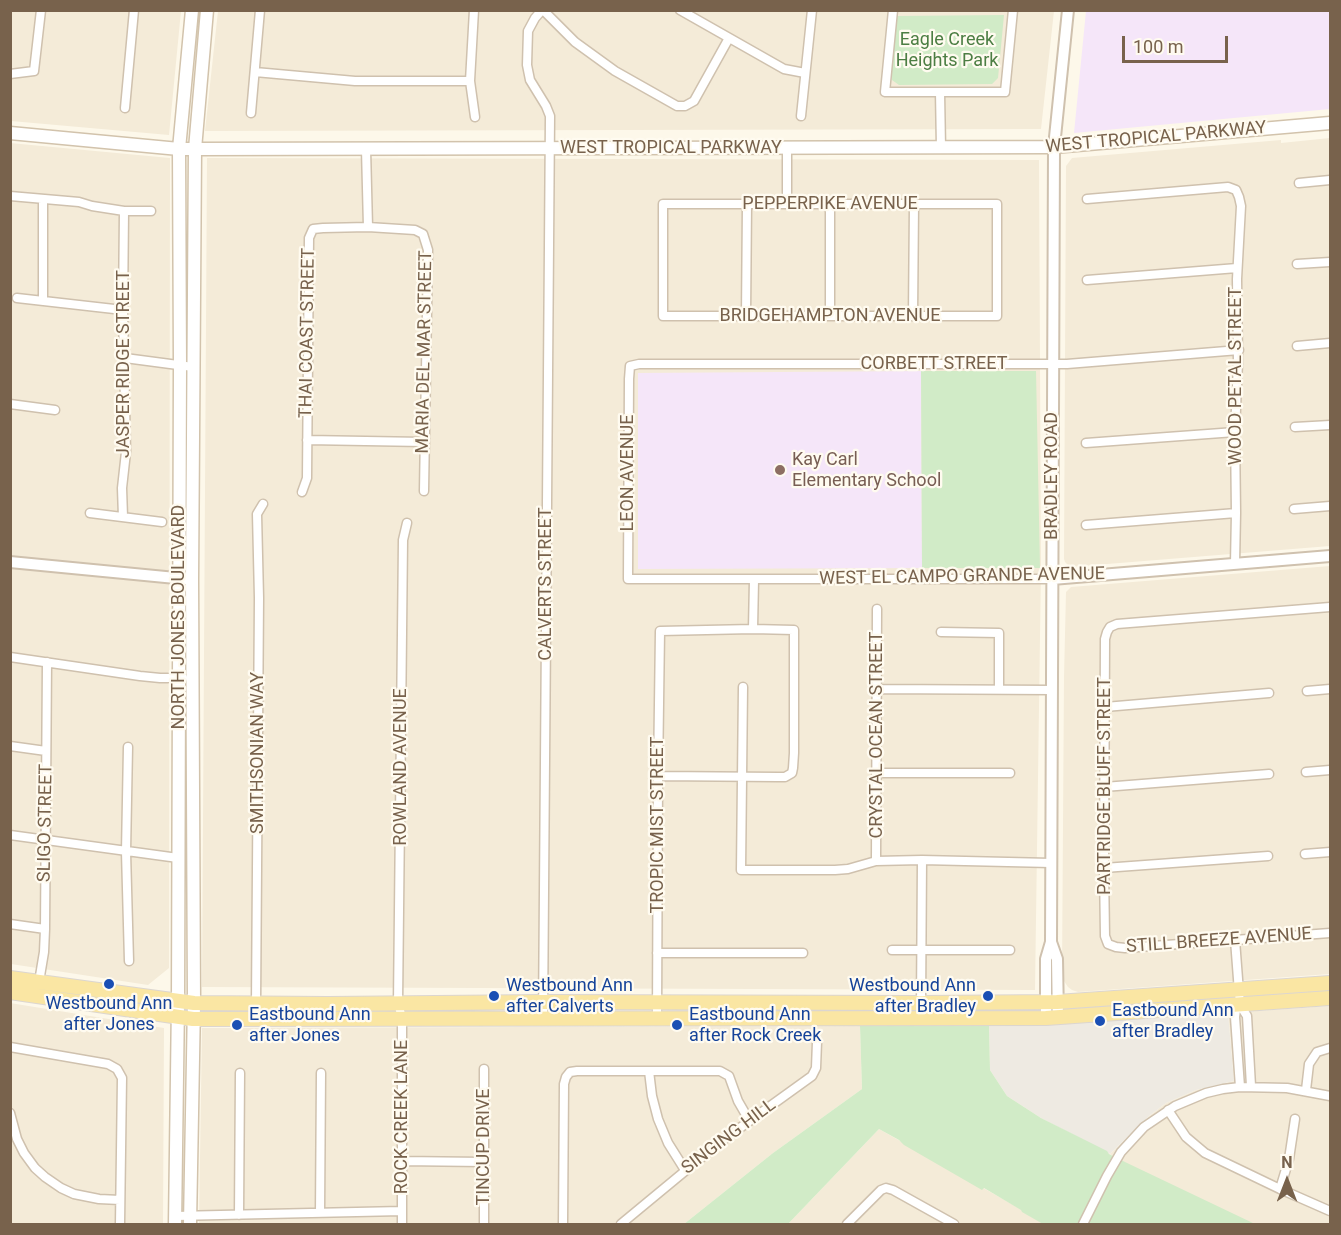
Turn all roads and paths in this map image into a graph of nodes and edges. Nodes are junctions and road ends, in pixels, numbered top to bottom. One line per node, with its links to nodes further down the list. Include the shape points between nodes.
1 (41, 10): 16 (street, via 34,71)
2 (134, 10): 19 (street)
3 (192, 10): 28 (main road, NORTH JONES BOULEVARD)
4 (207, 10): 29 (main road, NORTH JONES BOULEVARD)
5 (260, 10): 14 (street)
6 (474, 10): 17 (street)
7 (542, 10): 13 (street, via 575,42 615,71 677,106 694,101); 31 (street, CALVERTS STREET, via 528,31 527,64 530,80 550,116)
8 (680, 10): 13 (street)
9 (812, 10): 15 (street)
10 (893, 10): 18 (street, via 885,92)
11 (1013, 10): 18 (street, via 1005,92)
12 (1068, 10): 25 (street, BRADLEY ROAD)
13 (729, 38): 15 (street, via 784,69)
14 (255, 72): 17 (street, via 355,81); 20 (street)
15 (805, 73): 21 (street)
16 (10, 74)
17 (470, 81): 22 (street)
18 (940, 92): 27 (street)
19 (125, 108)
20 (251, 113)
21 (801, 116)
22 (475, 117)
23 (1330, 123): 25 (main road, WEST TROPICAL PARKWAY)
24 (10, 133): 28 (main road, WEST TROPICAL PARKWAY)
25 (1054, 147): 27 (main road, WEST TROPICAL PARKWAY); 60 (street, BRADLEY ROAD)
26 (787, 148): 27 (main road, WEST TROPICAL PARKWAY); 31 (main road, WEST TROPICAL PARKWAY); 38 (street)
27 (941, 148)
28 (179, 149): 29 (main road, WEST TROPICAL PARKWAY); 61 (main road, NORTH JONES BOULEVARD)
29 (195, 149): 30 (main road, WEST TROPICAL PARKWAY); 63 (main road, NORTH JONES BOULEVARD)
30 (366, 149): 31 (main road, WEST TROPICAL PARKWAY); 43 (street)
31 (549, 149): 147 (street, CALVERTS STREET)
32 (1330, 180): 33 (street)
33 (1299, 183)
34 (10, 196): 35 (street)
35 (42, 199): 41 (street); 49 (street)
36 (1087, 199): 46 (street, WOOD PETAL STREET, via 1221,187 1236,190 1241,206)
37 (747, 204): 38 (street, PEPPERPIKE AVENUE); 51 (street, PEPPERPIKE AVENUE, via 663,204); 52 (street)
38 (787, 204): 39 (street, PEPPERPIKE AVENUE)
39 (830, 204): 40 (street, PEPPERPIKE AVENUE); 53 (street)
40 (914, 204): 54 (street); 55 (street, PEPPERPIKE AVENUE, via 997,204)
41 (124, 211): 42 (street); 50 (street, JASPER RIDGE STREET)
42 (151, 211)
43 (368, 227): 69 (street, THAI COAST STREET, via 313,229 309,238); 70 (street, MARIA DEL MAR STREET, via 415,230 423,234 428,250)
44 (1330, 262): 45 (street)
45 (1297, 264)
46 (1237, 268): 47 (street); 58 (street, WOOD PETAL STREET)
47 (1088, 280)
48 (16, 298): 49 (street)
49 (43, 301): 50 (street)
50 (123, 310): 59 (street, JASPER RIDGE STREET)
51 (663, 316): 52 (street, BRIDGEHAMPTON AVENUE)
52 (746, 316): 53 (street, BRIDGEHAMPTON AVENUE)
53 (830, 316): 54 (street, BRIDGEHAMPTON AVENUE)
54 (913, 316): 55 (street, BRIDGEHAMPTON AVENUE)
55 (997, 316)
56 (1330, 343): 57 (street)
57 (1297, 346)
58 (1239, 350): 60 (street, CORBETT STREET); 68 (street, WOOD PETAL STREET)
59 (125, 358): 61 (street); 79 (street, JASPER RIDGE STREET)
60 (1053, 363): 62 (street, CORBETT STREET); 89 (street, BRADLEY ROAD)
61 (180, 366): 63 (street); 86 (main road, NORTH JONES BOULEVARD)
62 (630, 366): 88 (street, LEON AVENUE)
63 (193, 368): 87 (main road, NORTH JONES BOULEVARD)
64 (10, 404): 65 (street)
65 (55, 410)
66 (1330, 425): 67 (street)
67 (1295, 428)
68 (1235, 432): 71 (street); 78 (street, WOOD PETAL STREET)
69 (307, 440): 70 (street); 73 (street, THAI COAST STREET, via 307,478)
70 (424, 442): 72 (street, MARIA DEL MAR STREET)
71 (1086, 443)
72 (424, 491)
73 (302, 492)
74 (263, 504): 152 (street, SMITHSONIAN WAY, via 257,514)
75 (1330, 506): 76 (street)
76 (1294, 509)
77 (90, 513): 79 (street)
78 (1236, 513): 82 (street); 85 (street, WOOD PETAL STREET)
79 (123, 518): 80 (street)
80 (162, 522)
81 (407, 523): 154 (street, ROWLAND AVENUE, via 403,540)
82 (1086, 525)
83 (1330, 556): 85 (street, WEST EL CAMPO GRANDE AVENUE)
84 (10, 562): 86 (street)
85 (1235, 564): 89 (street, WEST EL CAMPO GRANDE AVENUE)
86 (179, 579): 87 (street); 97 (main road, NORTH JONES BOULEVARD)
87 (192, 579): 98 (main road, NORTH JONES BOULEVARD)
88 (628, 579): 90 (street, WEST EL CAMPO GRANDE AVENUE)
89 (1052, 579): 90 (street, WEST EL CAMPO GRANDE AVENUE); 103 (street, BRADLEY ROAD)
90 (754, 580): 93 (street)
91 (1330, 607): 106 (street, PARTRIDGE BLUFF STREET, via 1110,627 1106,639)
92 (877, 609): 100 (street, CRYSTAL OCEAN STREET)
93 (753, 629): 115 (street, TROPIC MIST STREET, via 660,631); 116 (street, via 794,630 794,768 786,777)
94 (941, 632): 101 (street, via 999,633)
95 (10, 657): 96 (street)
96 (47, 662): 97 (street); 109 (street, SLIGO STREET)
97 (178, 678): 98 (street); 124 (main road, NORTH JONES BOULEVARD)
98 (193, 678): 150 (main road, NORTH JONES BOULEVARD)
99 (743, 687): 116 (street)
100 (877, 689): 101 (street); 112 (street, CRYSTAL OCEAN STREET)
101 (999, 689): 103 (street)
102 (1330, 689): 104 (street)
103 (1052, 690): 127 (street, BRADLEY ROAD)
104 (1307, 691)
105 (1269, 693): 106 (street)
106 (1105, 707): 117 (street, PARTRIDGE BLUFF STREET)
107 (10, 746): 109 (street)
108 (128, 747): 120 (street)
109 (46, 751): 119 (street, SLIGO STREET)
110 (1330, 770): 111 (street)
111 (1306, 772)
112 (876, 773): 113 (street); 126 (street, CRYSTAL OCEAN STREET)
113 (1010, 773)
114 (1269, 774): 117 (street)
115 (658, 776): 116 (street); 137 (street, TROPIC MIST STREET)
116 (741, 777): 126 (street, via 741,870 836,870)
117 (1104, 787): 128 (street, PARTRIDGE BLUFF STREET)
118 (10, 835): 119 (street)
119 (45, 840): 120 (street); 130 (street, SLIGO STREET)
120 (126, 852): 124 (street); 139 (street)
121 (1330, 852): 122 (street)
122 (1305, 854)
123 (1268, 856): 128 (street)
124 (178, 858): 146 (main road, NORTH JONES BOULEVARD)
125 (922, 860): 126 (street); 127 (street); 135 (street)
126 (876, 861)
127 (1051, 863): 149 (street, BRADLEY ROAD, via 1051,942 1046,959)
128 (1104, 868): 133 (street, PARTRIDGE BLUFF STREET)
129 (10, 924): 130 (street)
130 (45, 929): 141 (street, SLIGO STREET)
131 (1330, 933): 132 (street, STILL BREEZE AVENUE)
132 (1235, 940): 133 (street, STILL BREEZE AVENUE, via 1125,948); 143 (street)
133 (1108, 944)
134 (892, 950): 135 (street)
135 (922, 950): 136 (street); 151 (street)
136 (1010, 950)
137 (657, 953): 138 (street); 148 (street, TROPIC MIST STREET)
138 (802, 953)
139 (129, 961)
140 (10, 978): 141 (main road)
141 (39, 982): 144 (main road); 146 (main road)
142 (1330, 983): 143 (main road)
143 (1239, 989): 149 (main road); 153 (street)
144 (10, 990): 155 (main road)
145 (1330, 998): 153 (main road)
146 (178, 1002): 150 (main road); 155 (main road, NORTH JONES BOULEVARD)
147 (543, 1002): 148 (main road); 154 (main road); 156 (street, CALVERTS STREET)
148 (657, 1002): 151 (main road); 157 (street, TROPIC MIST STREET)
149 (1051, 1002): 151 (main road); 159 (street, BRADLEY ROAD)
150 (194, 1003): 152 (main road); 160 (main road, NORTH JONES BOULEVARD)
151 (921, 1003): 158 (street)
152 (256, 1004): 154 (main road)
153 (1240, 1005): 159 (main road); 168 (street, via 1247,1016); 169 (street, via 1235,1017)
154 (400, 1010): 156 (main road); 160 (main road); 176 (street, ROCK CREEK LANE)
155 (177, 1017): 160 (main road); 185 (main road, NORTH JONES BOULEVARD)
156 (543, 1018): 157 (main road)
157 (657, 1018): 158 (main road)
158 (921, 1018): 159 (main road)
159 (1052, 1018)
160 (194, 1019): 186 (main road, NORTH JONES BOULEVARD)
161 (817, 1042): 175 (street, SINGING HILL, via 812,1076)
162 (10, 1047): 180 (street, via 108,1064 117,1069 122,1078)
163 (1330, 1048): 170 (street, via 1317,1052 1309,1064)
164 (484, 1069): 177 (street, TINCUP DRIVE)
165 (649, 1071): 175 (street, via 724,1072); 178 (street, via 661,1127); 190 (street, via 568,1074 564,1084)
166 (240, 1073): 184 (street)
167 (321, 1073): 183 (street)
168 (1251, 1086): 169 (street); 170 (street)
169 (1240, 1087): 172 (street, via 1206,1093)
170 (1306, 1090): 171 (street)
171 (1330, 1096)
172 (1168, 1110): 179 (street, via 1186,1137 1204,1154); 194 (street, via 1144,1127 1121,1152)
173 (10, 1113): 180 (street, via 24,1153 45,1177 74,1194)
174 (1295, 1119): 179 (street)
175 (749, 1120): 178 (street, SINGING HILL)
176 (401, 1161): 177 (street); 181 (street, ROCK CREEK LANE)
177 (484, 1162): 189 (street, TINCUP DRIVE)
178 (685, 1170): 191 (street, SINGING HILL)
179 (1280, 1189): 182 (street)
180 (120, 1200): 187 (street)
181 (402, 1211): 183 (street); 188 (street, ROCK CREEK LANE)
182 (1330, 1211)
183 (320, 1213): 184 (street)
184 (239, 1215): 186 (street)
185 (175, 1220): 186 (street)
186 (190, 1220)
187 (120, 1224)
188 (402, 1224)
189 (484, 1224)
190 (563, 1224)
191 (621, 1224)
192 (847, 1224): 193 (street, via 886,1188)
193 (954, 1224)
194 (1083, 1224)

